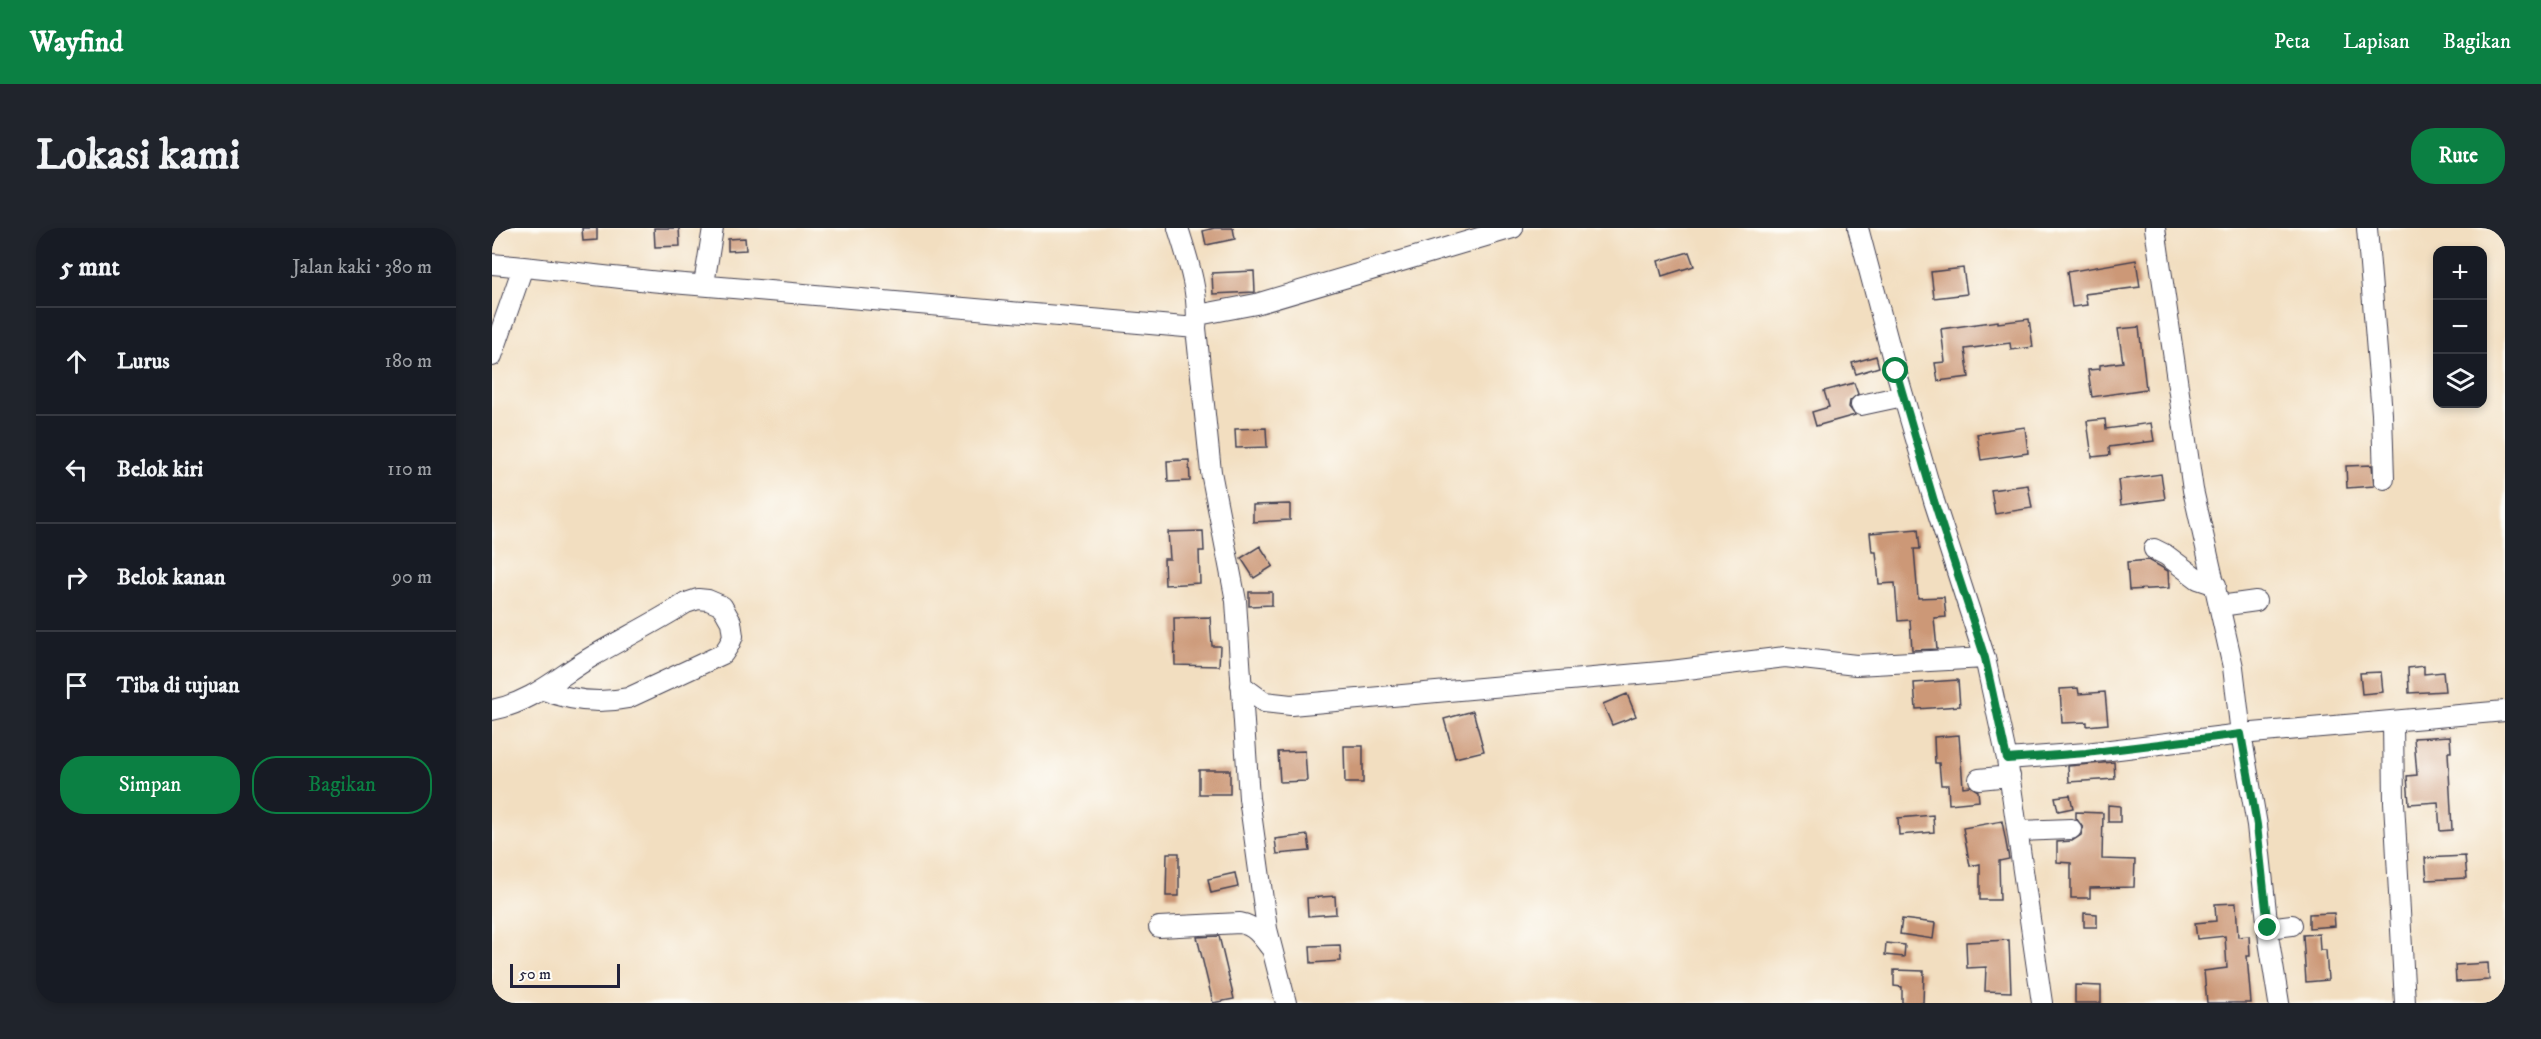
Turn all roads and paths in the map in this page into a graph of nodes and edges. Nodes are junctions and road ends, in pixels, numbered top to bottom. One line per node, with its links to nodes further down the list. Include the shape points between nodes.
1 (713, 228): 9 (street)
2 (1178, 228): 10 (street, via 1191,273)
3 (1513, 228): 10 (street)
4 (1858, 228): 12 (street)
5 (2155, 228): 16 (street, via 2193,490)
6 (2367, 228): 14 (street)
7 (492, 264): 8 (street)
8 (523, 267): 9 (street); 11 (street)
9 (704, 284): 10 (street)
10 (1197, 322): 20 (street, via 1210,472 1236,602)
11 (492, 357)
12 (1903, 396): 13 (street); 19 (street)
13 (1861, 405)
14 (2384, 479)
15 (2154, 549): 16 (street, via 2198,579)
16 (2216, 585): 18 (street)
17 (2256, 601): 18 (street)
18 (2220, 606): 25 (street)
19 (1985, 658): 20 (street, via 1856,665 1785,657 1291,705 1264,702); 26 (street)
20 (1241, 685): 33 (street, via 1249,798)
21 (543, 690): 21 (street, via 591,657 686,603 708,600 722,606 732,622 733,636 723,654 628,698 586,701); 22 (street, via 510,707)
22 (492, 710)
23 (2505, 711): 24 (street)
24 (2393, 721): 25 (street); 37 (street)
25 (2241, 734): 26 (street); 32 (street, via 2257,825)
26 (2008, 767): 27 (street); 29 (street)
27 (1979, 779)
28 (2071, 829): 29 (street)
29 (2019, 831): 35 (street)
30 (2292, 925): 32 (street)
31 (1159, 927): 33 (street, via 1250,925)
32 (2268, 928): 36 (street)
33 (1272, 950): 34 (street)
34 (1283, 1002)
35 (2042, 1003)
36 (2279, 1003)
37 (2405, 1003)

